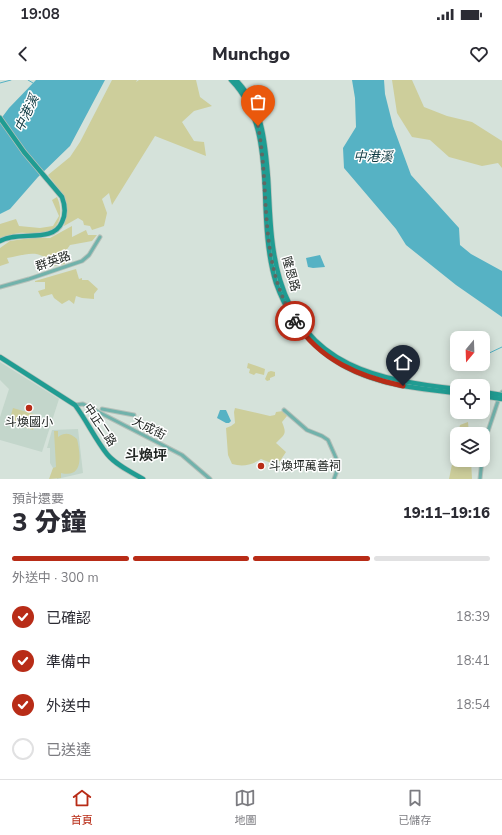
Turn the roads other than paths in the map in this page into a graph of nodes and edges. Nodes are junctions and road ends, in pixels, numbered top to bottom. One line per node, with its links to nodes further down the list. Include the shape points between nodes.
1 (231, 80): 4 (main road, via 249,104)
2 (236, 80): 4 (main road, via 252,101 259,117)
3 (0, 118): 6 (main road, via 58,193 65,211 57,230 46,235 19,235)
4 (264, 147): 7 (main road, 隆恩路)
5 (100, 237): 8 (street, 群英路, via 82,261)
6 (0, 241)
7 (273, 259): 10 (main road, 隆恩路, via 294,313 325,349 352,366 384,378); 11 (main road, 隆恩路, via 276,282 299,327 310,341 335,362 383,382)
8 (0, 287)
9 (0, 358): 16 (main road, 中正二路)
10 (450, 388)
11 (450, 392)
12 (490, 392): 13 (main road, bridge)
13 (502, 393): 20 (street)
14 (490, 397): 15 (main road, bridge)
15 (502, 399)
16 (75, 405): 22 (main road, 中正二路, via 110,458); 23 (street, 大成街, via 83,404 182,455)
17 (102, 409): 19 (street)
18 (284, 410): 24 (street, via 307,430 328,440 338,468)
19 (134, 415)
20 (489, 427)
21 (481, 467): 25 (street)
22 (143, 479)
23 (210, 479)
24 (334, 479)
25 (480, 479)

